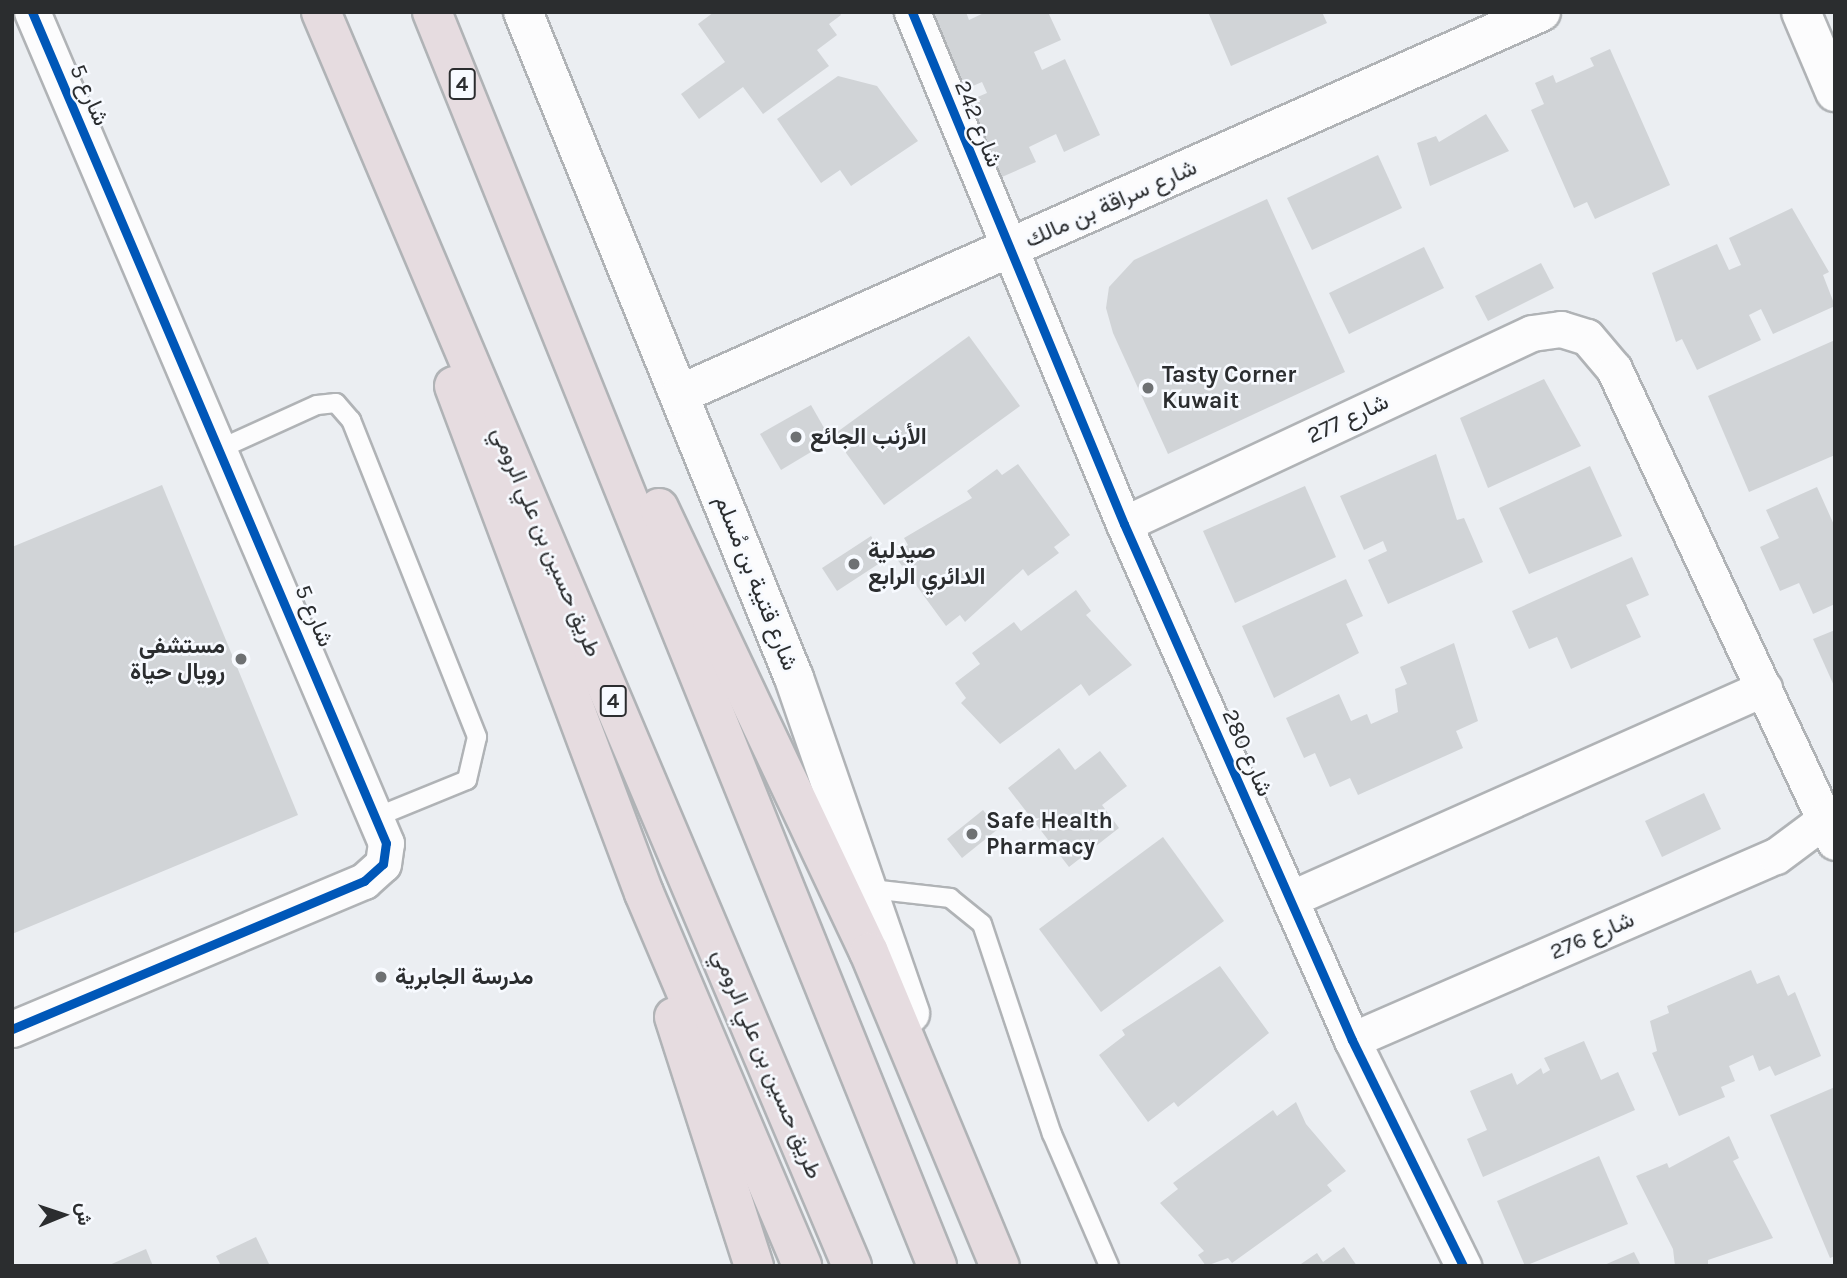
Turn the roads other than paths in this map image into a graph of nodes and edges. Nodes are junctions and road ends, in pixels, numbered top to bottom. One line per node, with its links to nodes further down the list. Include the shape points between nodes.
1 (32, 12): 14 (street, شارع 5)
2 (321, 12): 9 (highway, طريق حسين بن علي الرومي / 4)
3 (432, 12): 10 (highway, 4)
4 (523, 12): 13 (street, شارع قتيبة بن مُسلم)
5 (912, 12): 11 (street, شارع 242)
6 (1541, 12): 11 (street, شارع سراقة بن مالك)
7 (1801, 12): 8 (street)
8 (1835, 92)
9 (374, 137): 20 (highway, via 488,483); 27 (highway, طريق حسين بن علي الرومي / 4)
10 (492, 155): 24 (highway, via 819,842); 28 (highway, 4)
11 (1008, 250): 13 (street, شارع سراقة بن مالك); 15 (street, شارع 280)
12 (1575, 332): 15 (street, شارع 277, via 1532,333); 16 (street, شارع 276, via 1597,344 1614,369)
13 (680, 394): 19 (street, شارع قتيبة بن مُسلم)
14 (222, 448): 17 (street, شارع 5); 17 (lane, via 317,405 336,403 351,420 477,737 467,780)
15 (1124, 524): 21 (street, شارع 280)
16 (1764, 688): 18 (street, شارع 276); 21 (street)
17 (379, 816): 22 (street, شارع 5, via 386,843 383,864 364,881)
18 (1831, 824): 23 (street, شارع 276, via 1776,856)
19 (871, 888): 24 (street, شارع قتيبة بن مُسلم); 30 (lane, via 950,898 982,924 1052,1134)
20 (645, 893): 25 (highway, via 698,1100); 26 (highway)
21 (1290, 899): 23 (street, شارع 280)
22 (12, 1030)
23 (1352, 1040): 31 (street, شارع 280)
24 (959, 1165): 29 (highway)
25 (754, 1266)
26 (802, 1266)
27 (852, 1266)
28 (937, 1266)
29 (1000, 1266)
30 (1109, 1266)
31 (1463, 1266)

